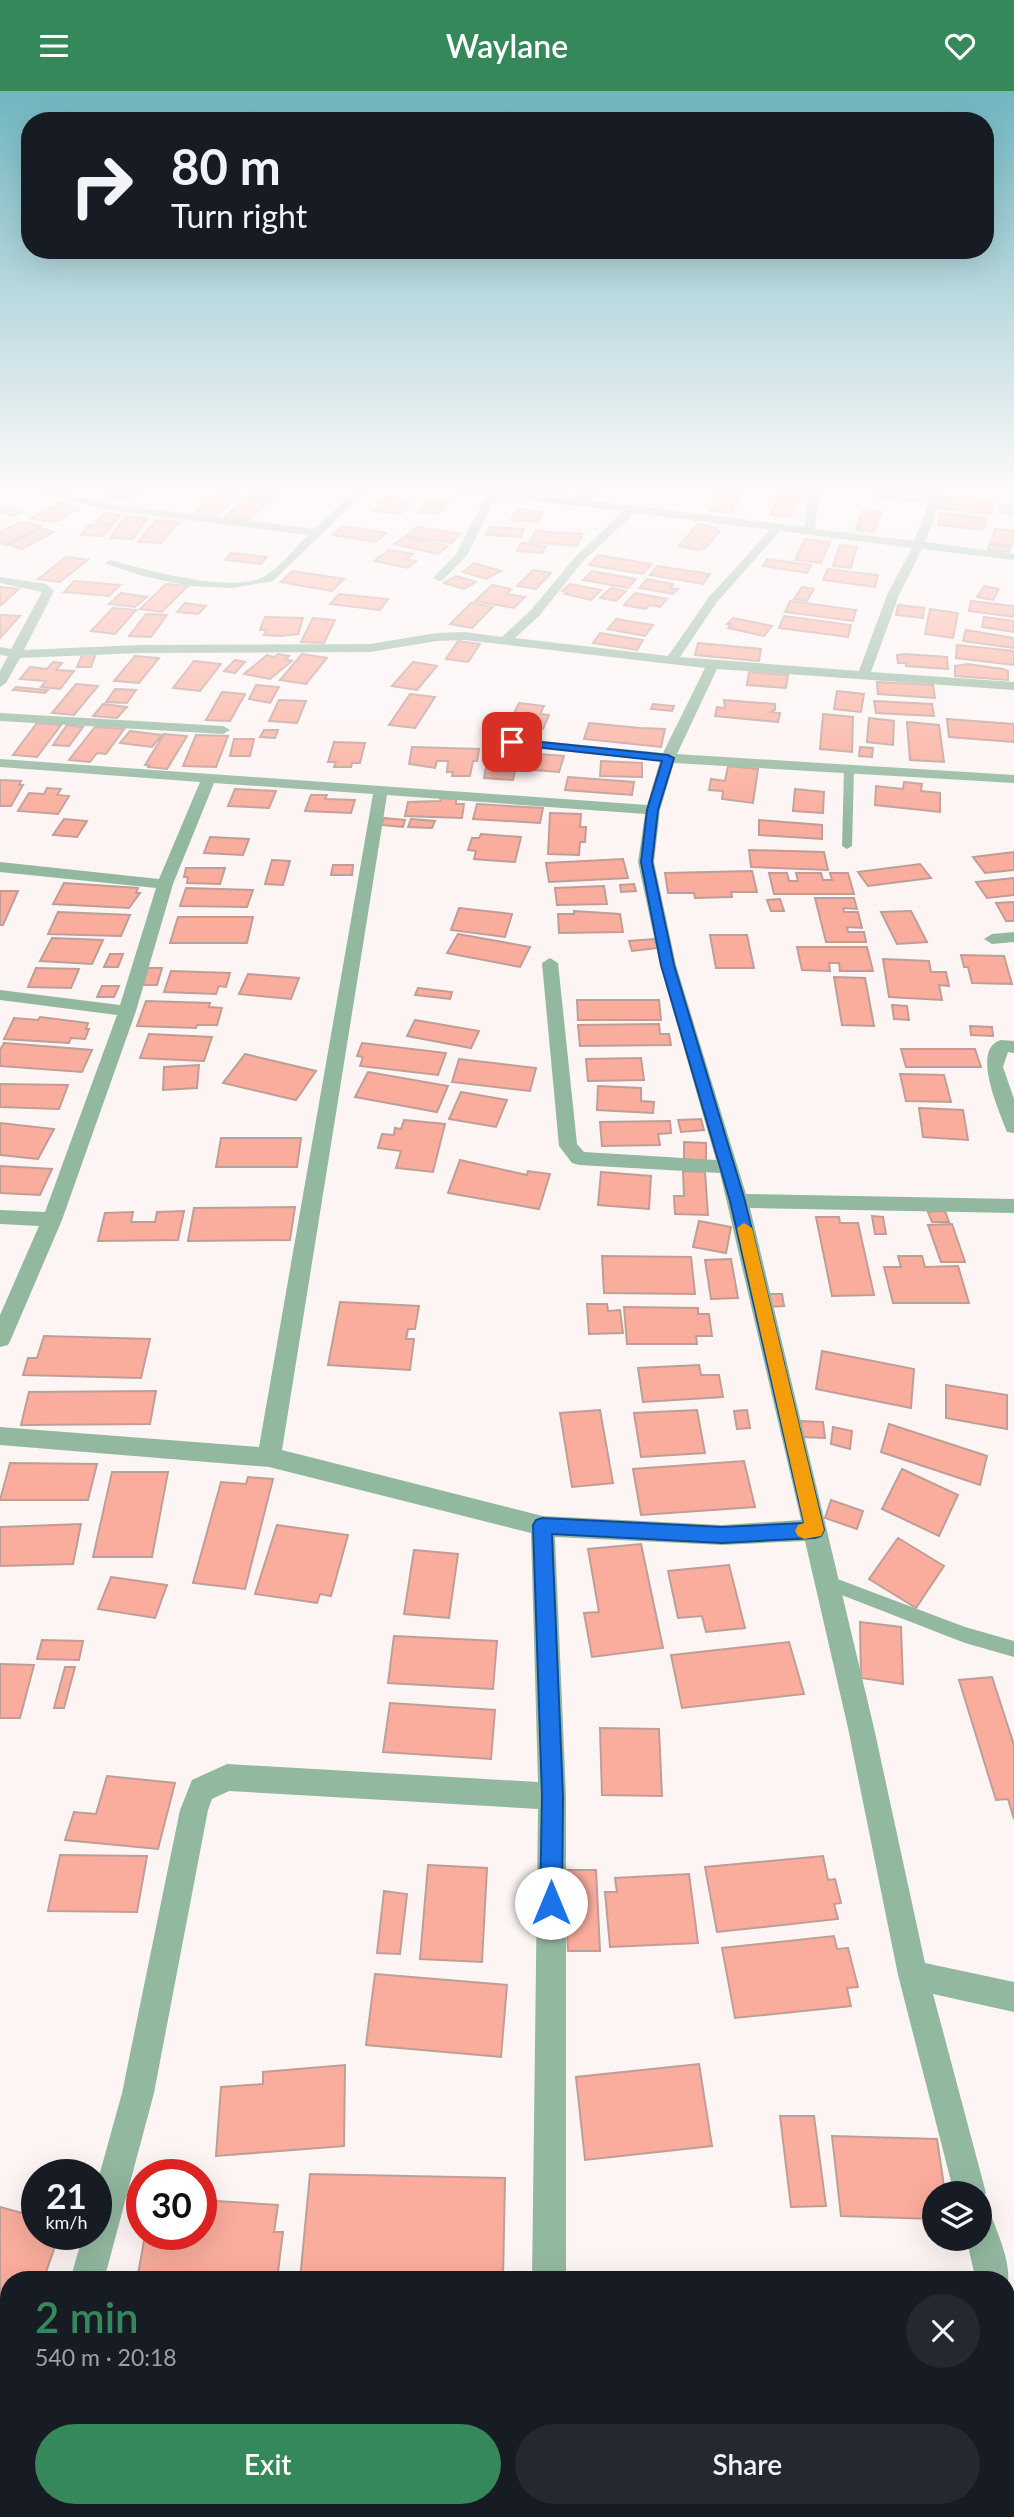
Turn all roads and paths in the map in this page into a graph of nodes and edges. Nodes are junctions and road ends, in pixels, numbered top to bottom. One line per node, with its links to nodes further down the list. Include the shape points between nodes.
1 (43, 599): 7 (street)
2 (545, 599): 5 (street)
3 (714, 599): 8 (street)
4 (891, 599): 10 (street)
5 (507, 639): 7 (street, via 437,637 370,648); 8 (street)
6 (0, 651): 7 (street)
7 (17, 654): 11 (street)
8 (672, 659): 9 (street)
9 (713, 665): 10 (street); 16 (street)
10 (864, 675): 12 (street)
11 (0, 683)
12 (1014, 686)
13 (0, 717): 14 (street)
14 (223, 730)
15 (512, 742): 16 (street)
16 (668, 758): 18 (street); 22 (street)
17 (0, 762): 20 (street)
18 (849, 769): 19 (street); 23 (lane)
19 (1014, 779)
20 (208, 780): 21 (street); 25 (street)
21 (381, 789): 22 (street); 40 (street)
22 (653, 810): 33 (street, via 646,862 668,965)
23 (847, 846)
24 (0, 867): 25 (street)
25 (165, 884): 30 (street)
26 (1014, 937): 27 (street)
27 (992, 939)
28 (550, 963): 33 (street, via 571,1153 579,1158)
29 (0, 995): 30 (street)
30 (127, 1011): 37 (street)
31 (1014, 1047): 32 (street, via 1001,1046 994,1067)
32 (1014, 1127)
33 (728, 1167): 34 (street)
34 (738, 1201): 35 (street); 42 (street)
35 (1014, 1206)
36 (0, 1217): 37 (street)
37 (52, 1220): 38 (street)
38 (0, 1339)
39 (0, 1436): 40 (street)
40 (268, 1457): 41 (street)
41 (542, 1525): 42 (street, via 722,1535); 45 (street)
42 (815, 1530): 43 (street)
43 (827, 1582): 44 (lane); 46 (street)
44 (1014, 1649)
45 (552, 1796): 50 (street, via 227,1777 202,1790 194,1810 138,2093); 51 (street)
46 (913, 1975): 47 (street); 48 (street)
47 (1014, 1997)
48 (967, 2181)
49 (985, 2251): 52 (street)
50 (89, 2271)
51 (549, 2271)
52 (991, 2271)

